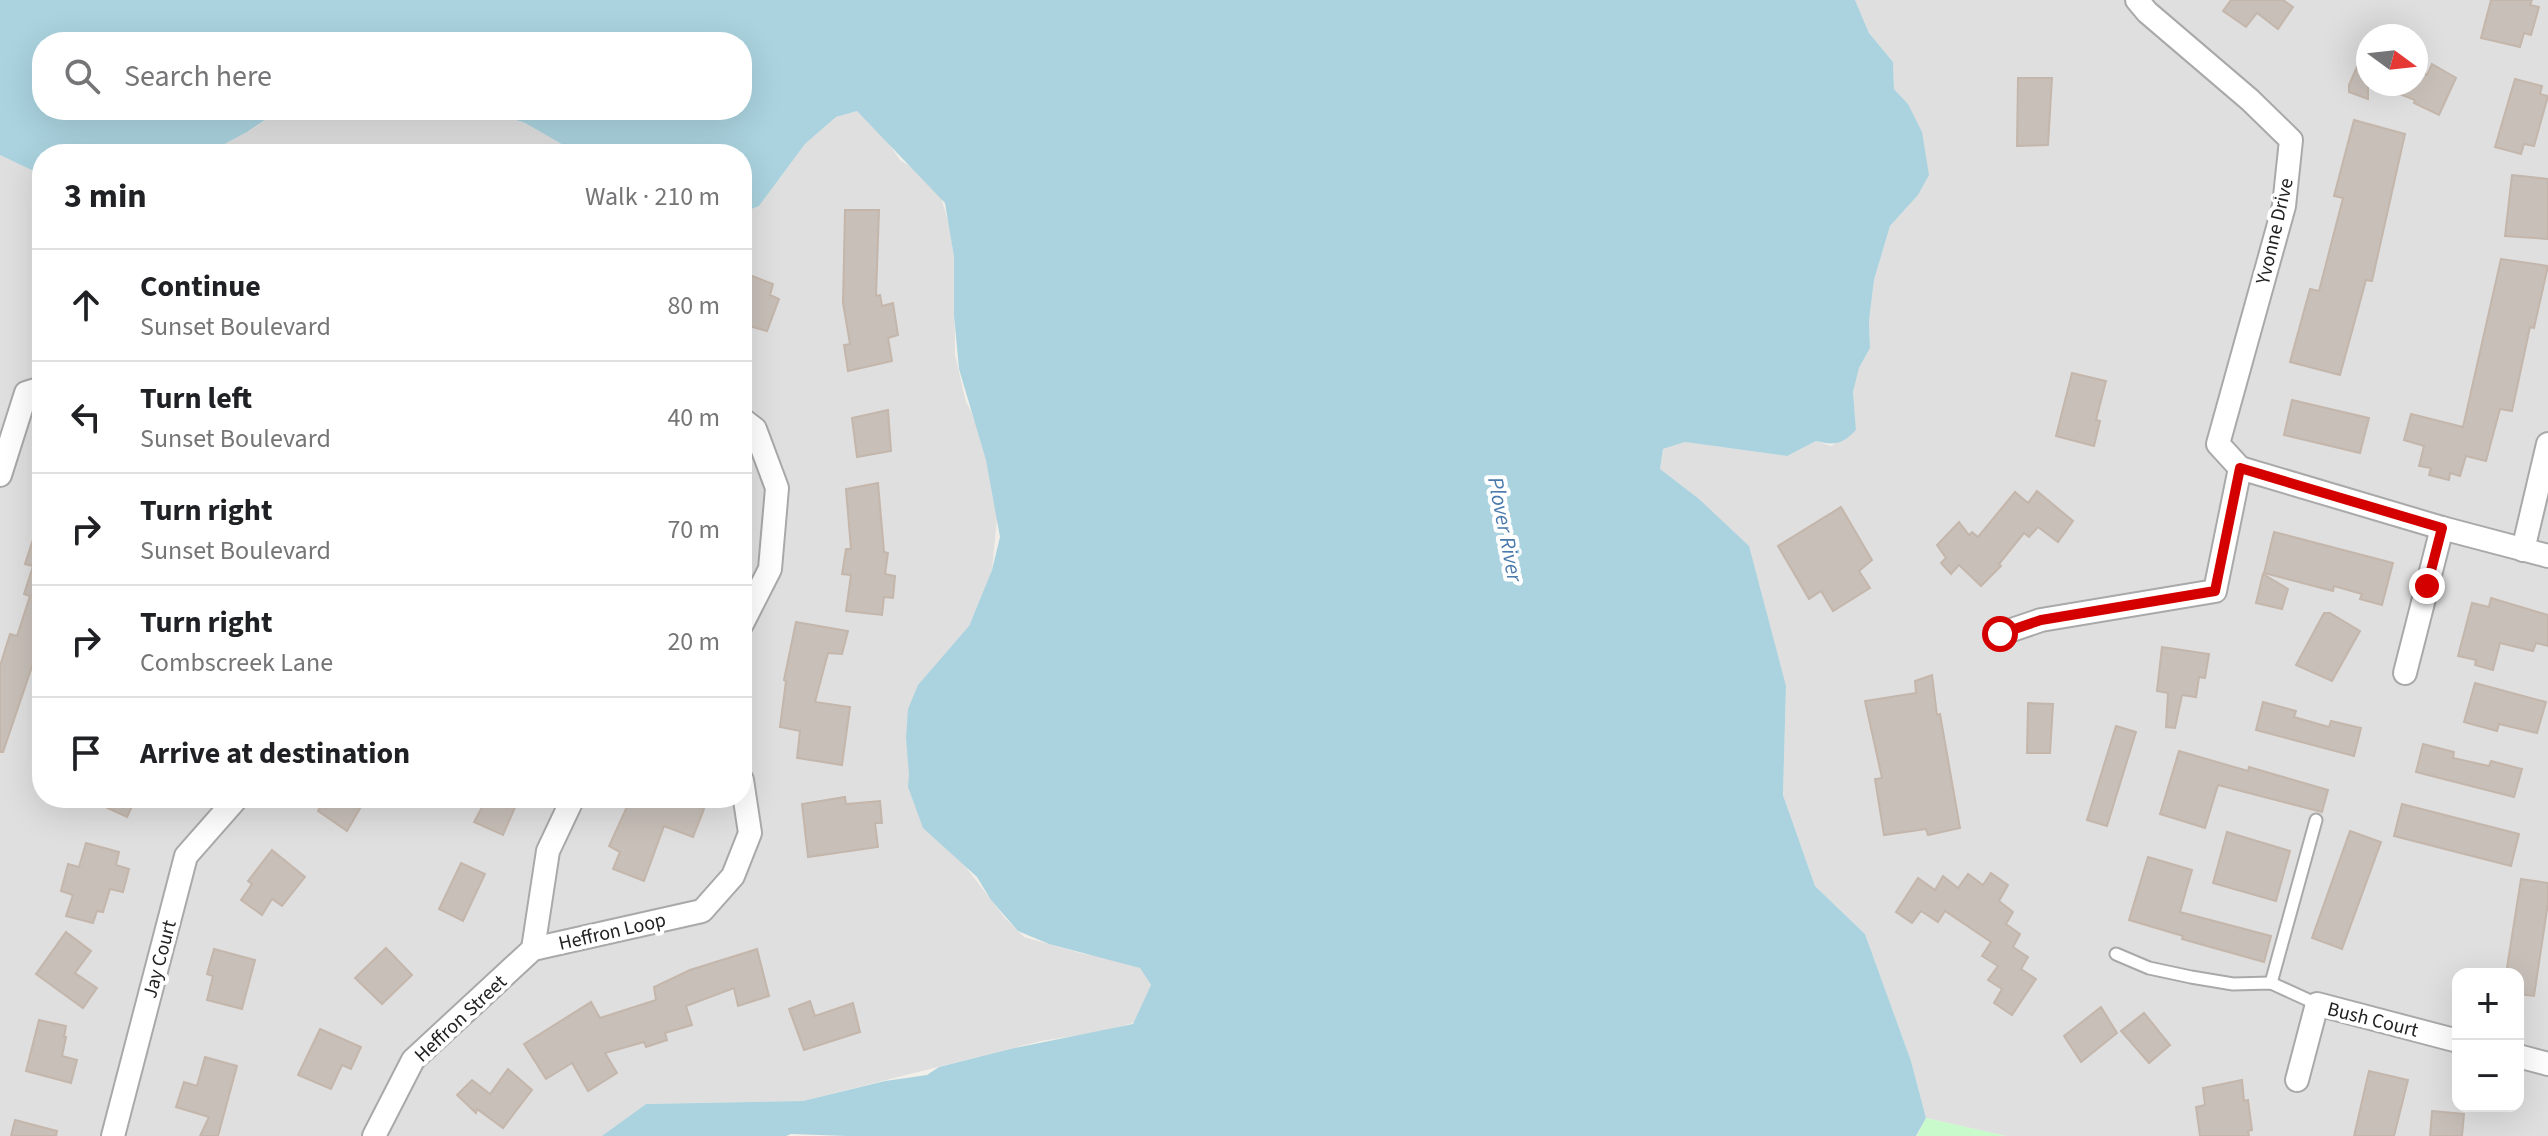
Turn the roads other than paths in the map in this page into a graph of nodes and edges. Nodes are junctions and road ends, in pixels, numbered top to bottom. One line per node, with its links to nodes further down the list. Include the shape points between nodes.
1 (2137, 0): 5 (street, Yvonne Drive, via 2291,140 2284,206 2218,444)
2 (32, 395): 6 (street)
3 (752, 427): 10 (street, via 777,488 770,569)
4 (2548, 444): 8 (street)
5 (2240, 468): 7 (street); 11 (street, via 2215,591 2041,620)
6 (0, 475)
7 (2442, 528): 8 (street); 12 (street)
8 (2523, 550): 9 (street)
9 (2548, 556)
10 (752, 604)
11 (2000, 634)
12 (2405, 673)
13 (228, 808): 25 (street, Jay Court, via 186,856)
14 (568, 808): 17 (street, Heffron Loop, via 548,851)
15 (746, 808): 17 (street, Heffron Loop, via 750,833 733,876 702,911)
16 (2316, 820): 19 (lane)
17 (533, 949): 26 (street, Heffron Street, via 413,1060)
18 (2116, 954): 19 (lane, via 2191,977)
19 (2271, 983): 20 (lane)
20 (2317, 1004): 21 (street, Bush Court); 24 (street, Bush Court)
21 (2454, 1040)
22 (2524, 1058): 23 (street)
23 (2548, 1064)
24 (2297, 1080)
25 (113, 1136)
26 (374, 1136)

